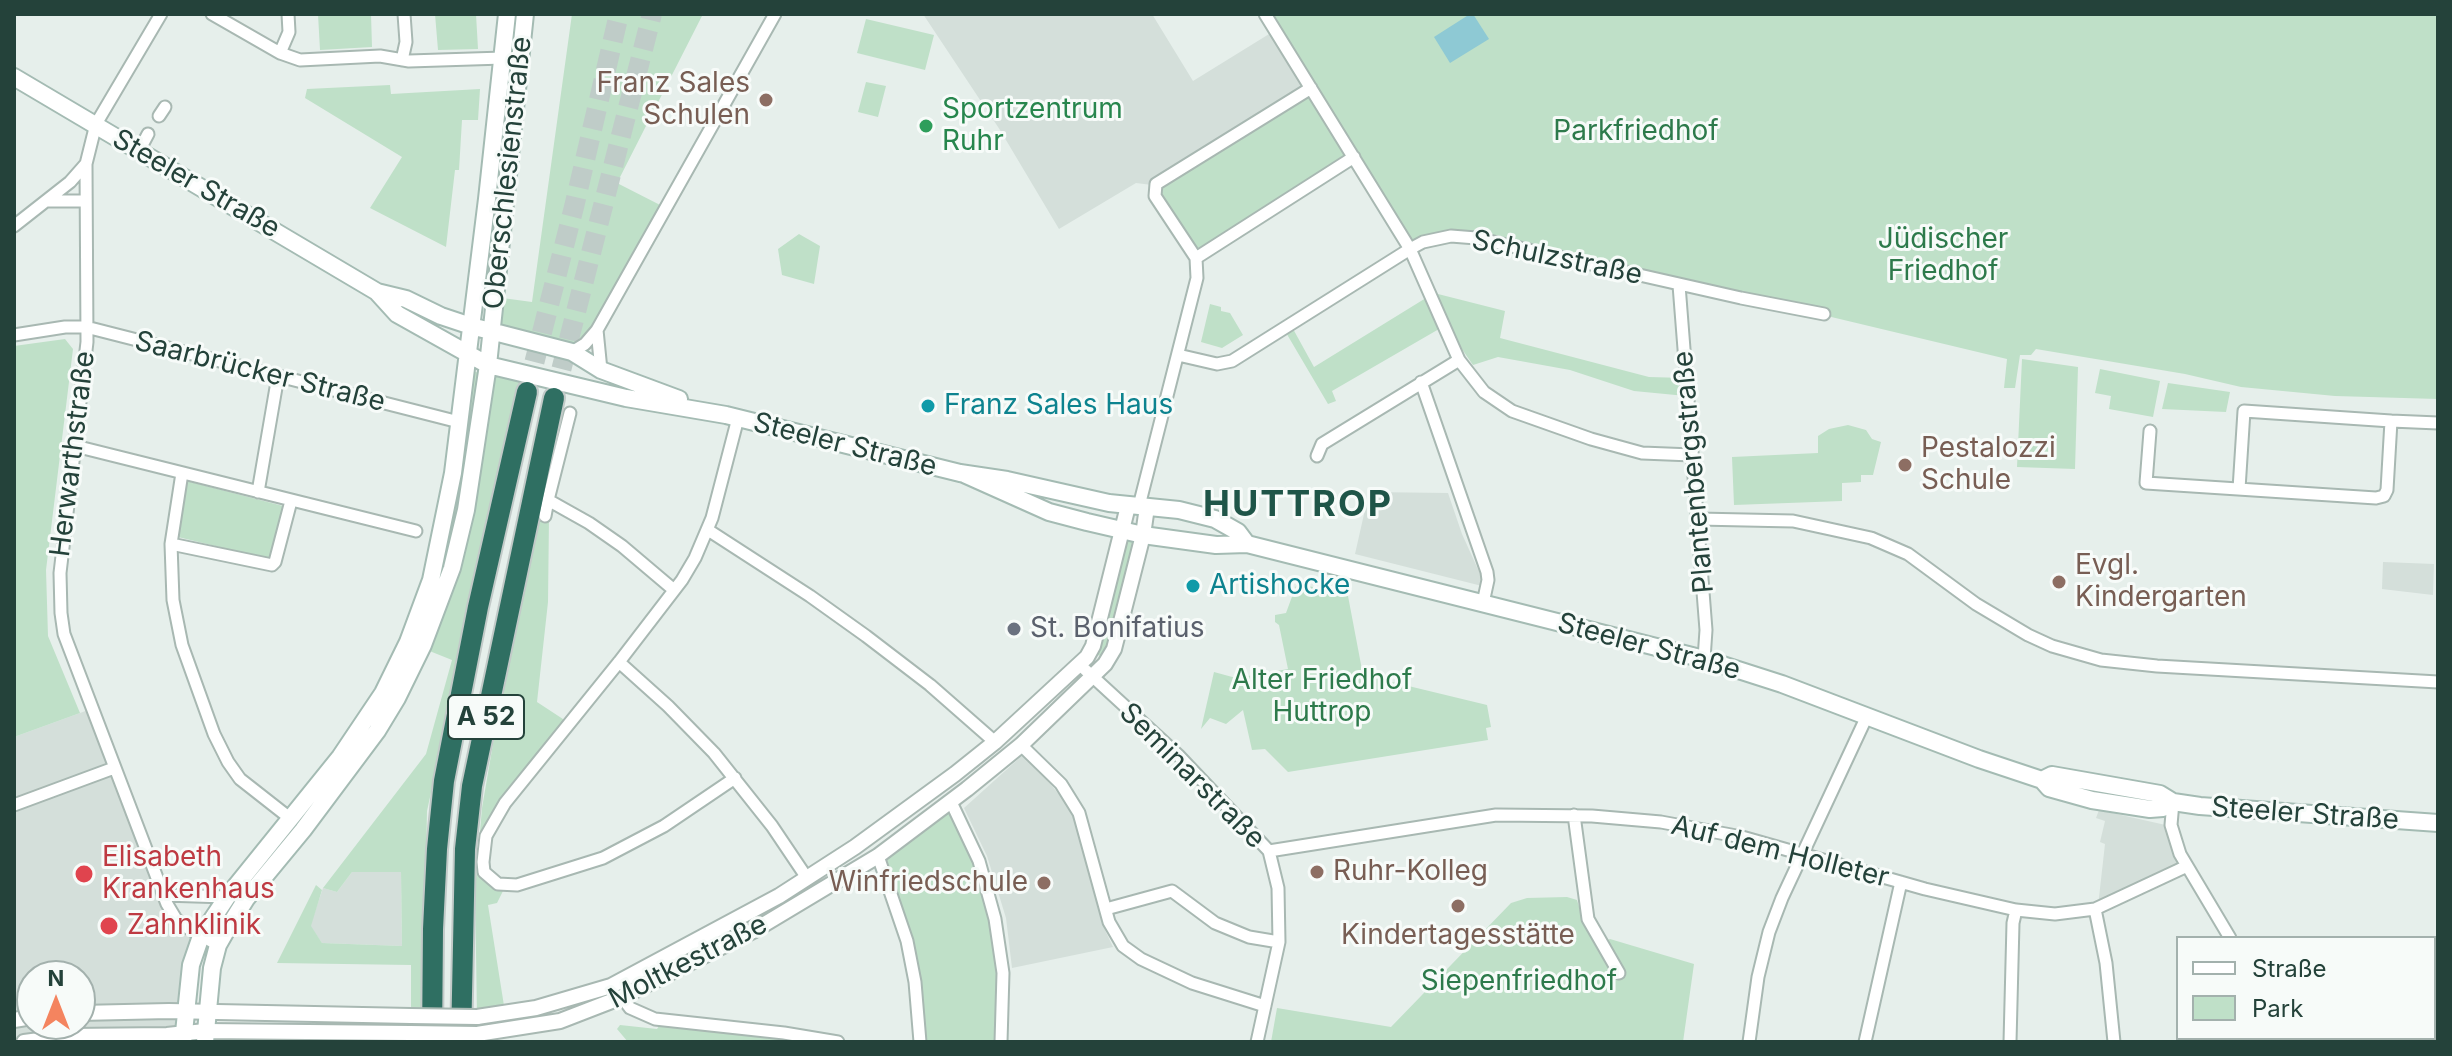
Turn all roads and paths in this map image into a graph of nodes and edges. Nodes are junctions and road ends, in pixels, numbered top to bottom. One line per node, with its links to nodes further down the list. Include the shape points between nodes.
1 (161, 14): 14 (street, Herwarthstraße)
2 (212, 14): 9 (street)
3 (288, 14): 9 (street, via 289,32)
4 (404, 14): 11 (street)
5 (507, 14): 10 (main road, Oberschlesienstraße)
6 (525, 14): 30 (main road, Oberschlesienstraße)
7 (775, 14): 28 (street)
8 (1265, 14): 13 (street)
9 (280, 53): 11 (street, via 300,60)
10 (503, 58): 11 (street); 29 (main road, Oberschlesienstraße)
11 (402, 60)
12 (14, 77): 14 (main road, Steeler Straße)
13 (1311, 88): 17 (street); 23 (street, via 1153,188)
14 (96, 125): 16 (main road, Steeler Straße); 18 (street, Herwarthstraße)
15 (148, 134): 16 (street)
16 (139, 151): 25 (main road, Steeler Straße)
17 (1354, 157): 22 (street); 23 (street)
18 (86, 164): 19 (street); 20 (street, Herwarthstraße)
19 (45, 201): 20 (street); 21 (street)
20 (85, 201): 27 (street, Herwarthstraße)
21 (14, 226)
22 (1410, 249): 24 (street, Schulzstraße, via 1437,238 1465,237); 34 (street, Schulzstraße, via 1232,361 1217,364); 35 (street)
23 (1196, 258): 34 (street, via 1197,278)
24 (1679, 285): 26 (street, Schulzstraße); 49 (street, Plantenbergstraße)
25 (377, 292): 29 (main road, Steeler Straße, via 406,299); 33 (main road, Steeler Straße, via 397,314)
26 (1824, 314)
27 (86, 327): 31 (street, Saarbrücker Straße); 38 (street, Saarbrücker Straße); 48 (street, Herwarthstraße)
28 (597, 330): 32 (street); 37 (street)
29 (470, 332): 30 (main road, Steeler Straße); 33 (main road, Oberschlesienstraße)
30 (491, 332): 32 (main road, Steeler Straße); 36 (main road, Oberschlesienstraße)
31 (14, 335)
32 (572, 352): 37 (main road, Steeler Straße)
33 (467, 355): 36 (main road, Steeler Straße); 45 (main road, Oberschlesienstraße)
34 (1178, 355): 59 (street)
35 (1459, 360): 39 (street); 49 (street, via 1484,392 1535,421 1642,453)
36 (488, 365): 43 (main road, Steeler Straße); 54 (main road, Oberschlesienstraße)
37 (601, 370): 43 (main road, Steeler Straße)
38 (278, 376): 45 (street, Saarbrücker Straße); 56 (street)
39 (1421, 382): 50 (street, via 1322,444); 69 (street, via 1487,572)
40 (527, 392): 110 (highway, A 52, via 444,781)
41 (554, 398): 111 (highway, A 52, via 472,786 464,863)
42 (570, 413): 57 (street)
43 (732, 417): 53 (main road, Steeler Straße); 62 (street)
44 (2391, 421): 46 (street); 55 (street, via 2384,496); 55 (street, via 2244,411)
45 (459, 422): 52 (main road, Oberschlesienstraße)
46 (2438, 423)
47 (2150, 431): 55 (street, via 2146,483)
48 (75, 446): 51 (street); 78 (street, Herwarthstraße, via 60,573 61,613)
49 (1692, 455): 61 (street, Plantenbergstraße)
50 (1317, 456)
51 (182, 473): 56 (street); 66 (street)
52 (453, 473): 54 (street); 84 (main road, Oberschlesienstraße, via 438,558 408,642 376,704)
53 (964, 474): 59 (main road, Steeler Straße); 63 (main road, Steeler Straße, via 1049,512)
54 (471, 477): 100 (main road, Oberschlesienstraße, via 442,596 397,698 354,765 246,899)
55 (2239, 489)
56 (258, 492): 58 (street)
57 (548, 500): 60 (street); 68 (street, via 611,539)
58 (291, 501): 64 (street); 66 (street, via 272,565)
59 (1138, 506): 63 (street, Moltkestraße); 65 (street, Moltkestraße); 67 (main road, Steeler Straße, via 1215,519)
60 (545, 516)
61 (1698, 519): 70 (street, Plantenbergstraße); 74 (street, via 1793,521 1871,538 1908,554 2028,635 2101,660)
62 (708, 530): 68 (street); 76 (street, via 866,636)
63 (1121, 530): 65 (main road, Steeler Straße); 72 (street, Moltkestraße, via 1093,646)
64 (416, 531)
65 (1143, 535): 67 (main road, Steeler Straße); 73 (street, Moltkestraße, via 1114,649)
66 (171, 544): 84 (street, via 179,633 221,749 240,779)
67 (1247, 544): 69 (main road, Steeler Straße)
68 (674, 590): 71 (street)
69 (1483, 603): 70 (main road, Steeler Straße)
70 (1704, 659): 75 (main road, Steeler Straße)
71 (619, 662): 79 (street, via 684,721); 79 (street, via 497,815 486,836 486,876 498,884 517,885 603,858 664,826)
72 (1080, 665): 73 (street, Seminarstraße); 76 (street, Moltkestraße)
73 (1093, 677): 77 (street, Moltkestraße); 86 (street, Seminarstraße, via 1178,755)
74 (2438, 682)
75 (1867, 716): 81 (main road, Steeler Straße, via 2042,780 2049,788 2157,809); 87 (street)
76 (995, 742): 90 (street, Moltkestraße)
77 (1021, 745): 80 (street, Moltkestraße); 94 (street, via 1061,784 1079,813)
78 (114, 768): 82 (street); 92 (street, Herwarthstraße)
79 (735, 778): 90 (street)
80 (951, 802): 88 (street, Moltkestraße); 115 (street, via 979,861 995,919 1003,973)
81 (2173, 802): 85 (main road, Steeler Straße); 89 (street, via 2171,825)
82 (14, 805)
83 (1574, 815): 86 (street, Auf dem Holleter, via 1496,815); 87 (street, Auf dem Holleter, via 1700,829); 101 (street, via 1588,919)
84 (291, 819): 93 (main road, Oberschlesienstraße)
85 (2438, 823)
86 (1269, 851): 99 (street, Seminarstraße, via 1278,888)
87 (1803, 853): 91 (street, Auf dem Holleter); 117 (street, via 1763,954)
88 (878, 856): 102 (street, Moltkestraße, via 753,931); 114 (street, via 907,941)
89 (2185, 867): 95 (street, Auf dem Holleter); 98 (street)
90 (807, 878): 107 (street, Moltkestraße, bridge, via 611,986 547,1005 477,1017)
91 (1901, 882): 96 (street, Auf dem Holleter); 118 (street)
92 (163, 895): 93 (street); 97 (street, Herwarthstraße, via 176,919)
93 (227, 897): 97 (main road, Oberschlesienstraße)
94 (1106, 909): 99 (street, via 1172,891 1215,923); 103 (street, via 1115,936 1141,959 1192,983)
95 (2095, 909): 96 (street, Auf dem Holleter, via 2055,914); 120 (street)
96 (2016, 910): 119 (street)
97 (201, 936): 100 (street, Herwarthstraße); 104 (main road, Oberschlesienstraße, via 191,965)
98 (2229, 936)
99 (1279, 942): 103 (street, Seminarstraße)
100 (218, 945): 105 (main road, Oberschlesienstraße)
101 (1619, 973)
102 (622, 997): 111 (street, Moltkestraße, via 560,1021); 113 (street, via 630,1008 655,1019)
103 (1265, 1006): 116 (street, Seminarstraße)
104 (187, 1011): 105 (street, Moltkestraße); 106 (street, Moltkestraße); 109 (main road, Oberschlesienstraße)
105 (207, 1011): 107 (street, Moltkestraße); 108 (main road, Oberschlesienstraße)
106 (96, 1013)
107 (413, 1016): 110 (street, bridge)
108 (205, 1036): 109 (street, Moltkestraße); 110 (street, Moltkestraße)
109 (184, 1037): 112 (street, Moltkestraße, via 71,1036)
110 (418, 1038): 111 (street, Moltkestraße, bridge)
111 (469, 1038)
112 (24, 1042)
113 (838, 1042)
114 (920, 1042)
115 (1001, 1042)
116 (1257, 1042)
117 (1749, 1042)
118 (1865, 1042)
119 (2010, 1042)
120 (2114, 1042)

